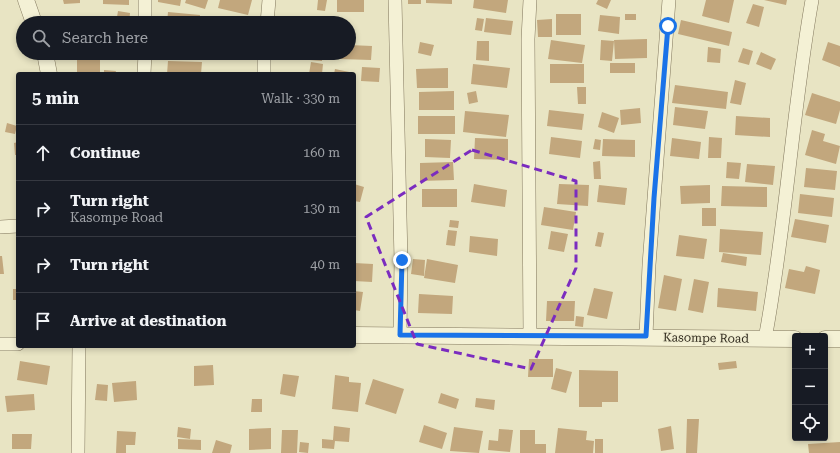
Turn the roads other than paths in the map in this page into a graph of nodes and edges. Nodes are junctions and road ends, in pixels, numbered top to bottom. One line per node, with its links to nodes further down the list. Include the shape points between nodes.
1 (26, 0): 8 (street)
2 (145, 0): 9 (street)
3 (269, 0): 10 (street)
4 (395, 0): 20 (street, via 402,260)
5 (530, 0): 21 (street)
6 (669, 0): 22 (street)
7 (812, 0): 24 (street, via 799,80 779,256)
8 (32, 16)
9 (145, 16)
10 (268, 16)
11 (46, 60): 14 (street)
12 (145, 60): 15 (street)
13 (264, 60): 16 (street)
14 (49, 72)
15 (144, 72)
16 (264, 72)
17 (16, 226): 18 (street)
18 (0, 227)
19 (356, 335): 20 (street, Kasompe Road)
20 (400, 335): 21 (street, Kasompe Road)
21 (530, 336): 22 (street, Kasompe Road)
22 (646, 336): 24 (street, Kasompe Road)
23 (840, 338): 26 (street)
24 (765, 339): 25 (street, Kasompe Road)
25 (792, 339)
26 (828, 339)
27 (0, 344): 28 (street)
28 (16, 344)
29 (79, 348): 30 (street)
30 (78, 453)

